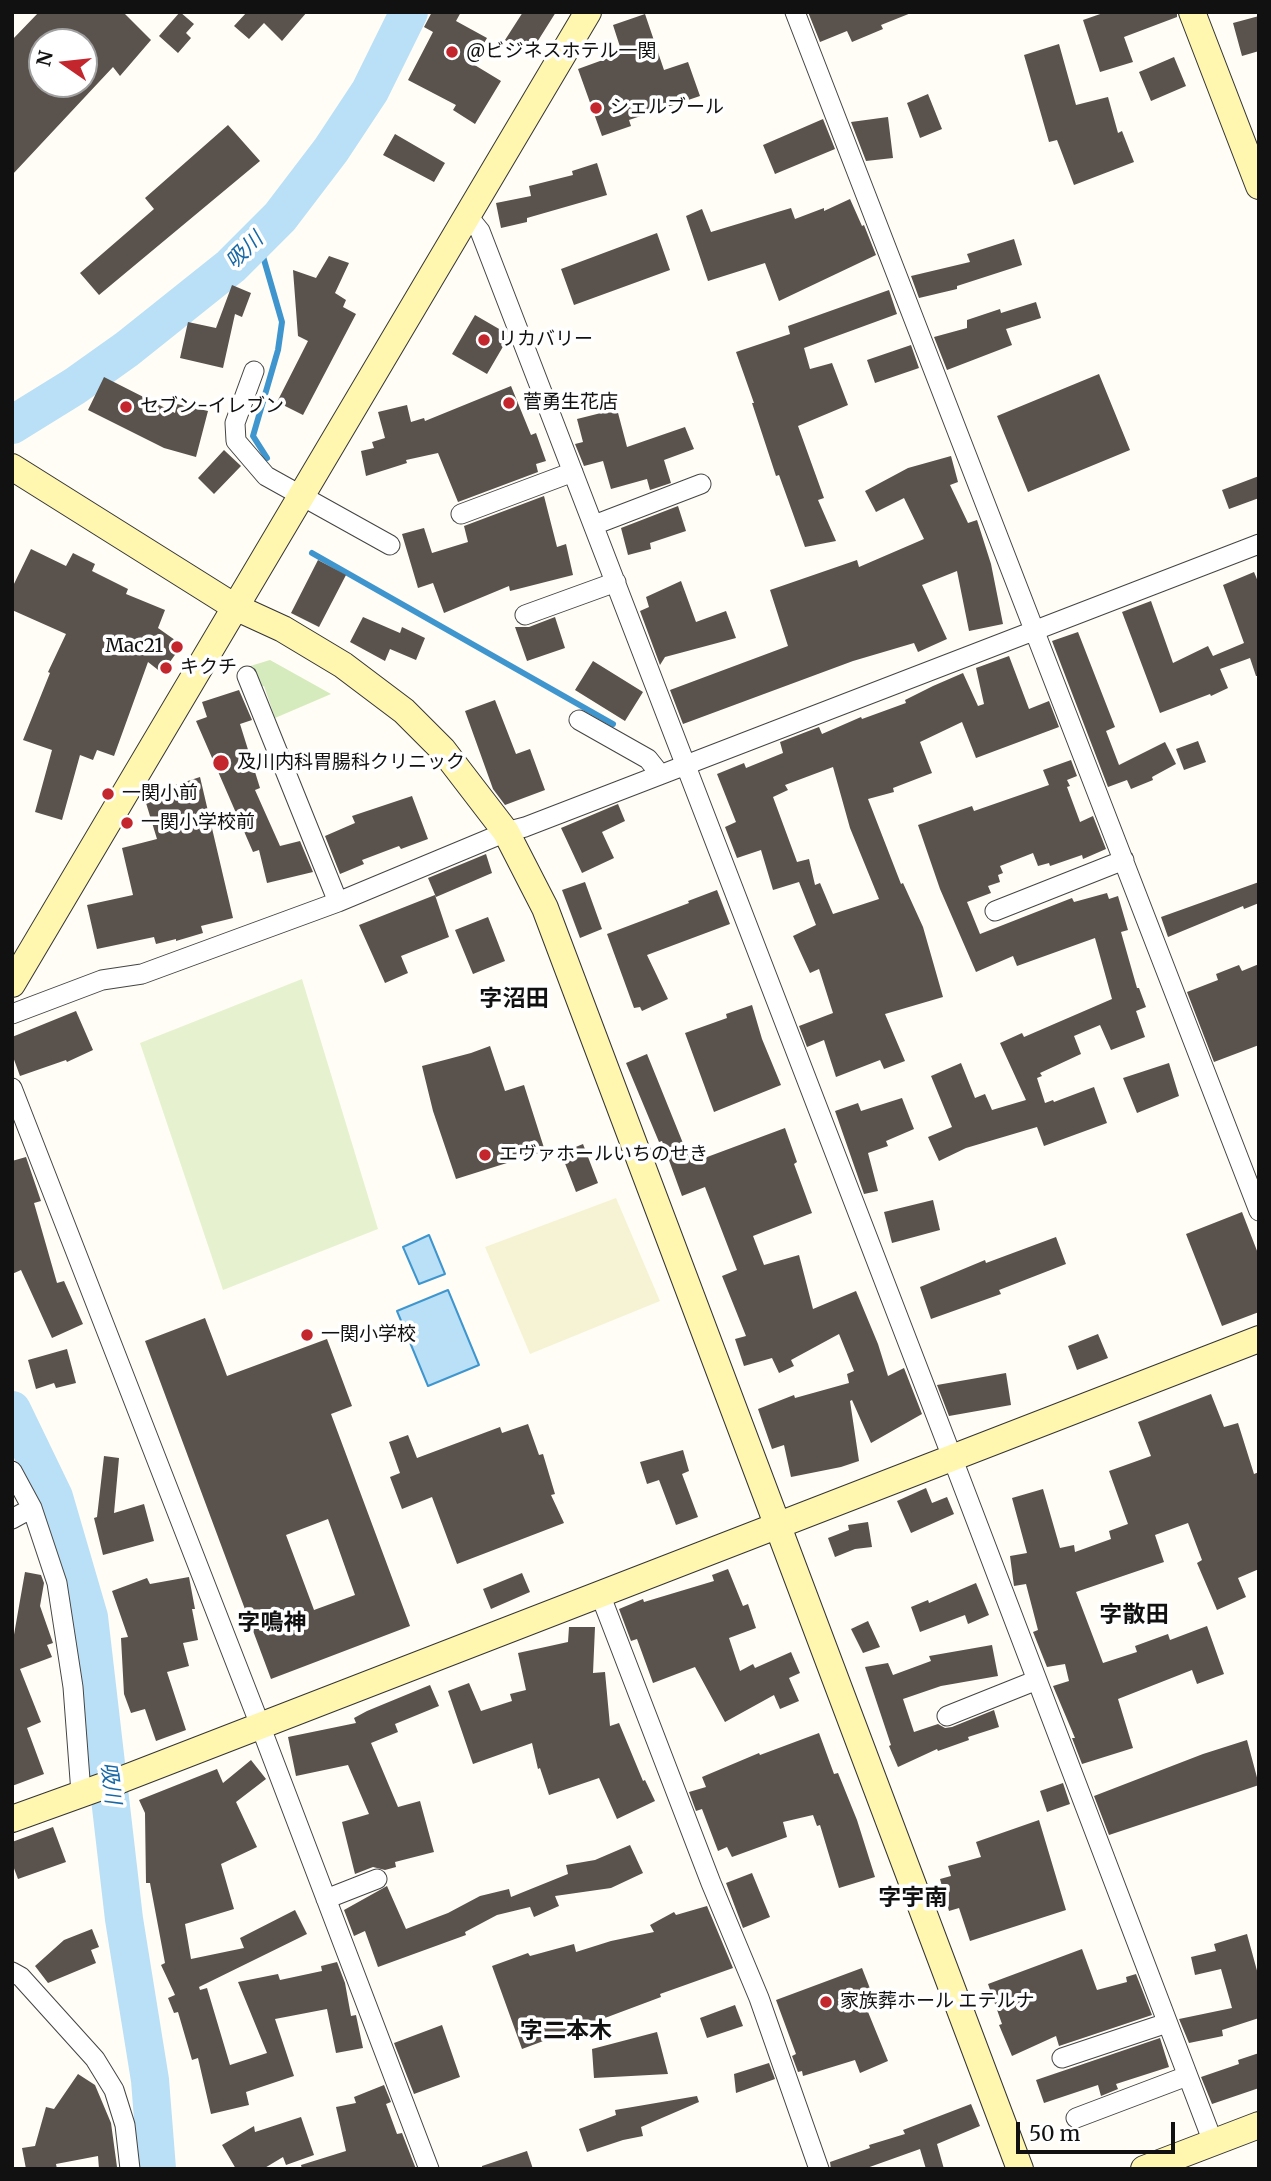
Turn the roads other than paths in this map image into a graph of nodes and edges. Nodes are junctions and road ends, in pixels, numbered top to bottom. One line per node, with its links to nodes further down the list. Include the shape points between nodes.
1 (588, 12): 5 (street)
2 (795, 12): 18 (street)
3 (1192, 12): 4 (street)
4 (1259, 186)
5 (467, 215): 8 (street, via 480,231); 10 (street)
6 (254, 371): 10 (street, via 235,423 236,441 266,476)
7 (15, 468): 16 (street)
8 (573, 472): 11 (street); 12 (street)
9 (701, 484): 12 (street)
10 (302, 497): 14 (street); 16 (street)
11 (461, 514)
12 (594, 525): 15 (street)
13 (1259, 544): 18 (street)
14 (390, 545)
15 (616, 582): 17 (street); 21 (street)
16 (235, 607): 23 (street, via 343,665 404,711 443,750); 27 (street)
17 (525, 615)
18 (1035, 629): 21 (street); 24 (street)
19 (247, 676): 25 (street)
20 (579, 720): 22 (street, via 648,759)
21 (686, 764): 22 (street); 32 (street)
22 (660, 775): 23 (street)
23 (506, 832): 25 (street); 36 (street, via 545,908)
24 (1124, 860): 26 (street); 30 (street)
25 (338, 902): 28 (street, via 142,974 102,980)
26 (995, 911)
27 (12, 984)
28 (12, 1014)
29 (12, 1088): 40 (street)
30 (1259, 1211)
31 (1259, 1339): 32 (street)
32 (952, 1457): 36 (street); 38 (street)
33 (12, 1471): 34 (street)
34 (32, 1508): 35 (street); 41 (street, via 59,1596)
35 (12, 1518)
36 (778, 1523): 37 (street); 55 (street)
37 (600, 1594): 40 (street); 54 (street, via 760,1998)
38 (1037, 1680): 39 (street); 46 (street)
39 (947, 1716)
40 (260, 1725): 41 (street); 44 (street)
41 (86, 1791): 42 (street)
42 (12, 1819)
43 (377, 1879): 44 (street)
44 (326, 1899): 53 (street)
45 (12, 1972): 52 (street, via 95,2059 114,2090 125,2125)
46 (1167, 2023): 47 (street); 48 (street)
47 (1062, 2059)
48 (1187, 2076): 49 (street); 51 (street)
49 (1076, 2118)
50 (1259, 2125): 51 (street)
51 (1213, 2143): 56 (street)
52 (130, 2169)
53 (429, 2169)
54 (819, 2169)
55 (1020, 2169)
56 (1144, 2169)

